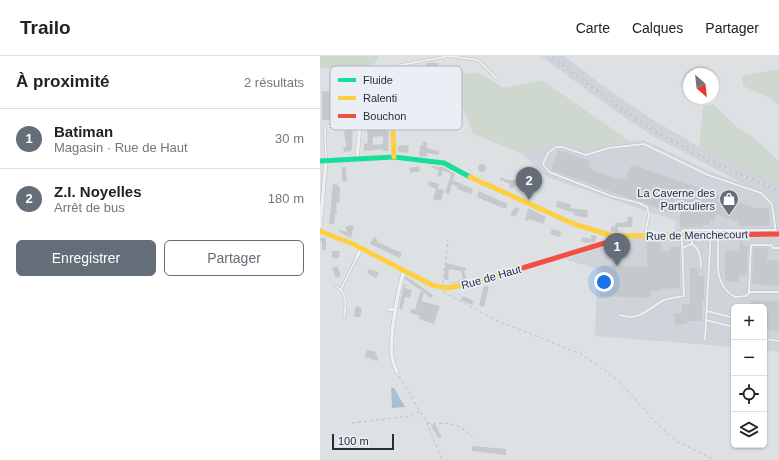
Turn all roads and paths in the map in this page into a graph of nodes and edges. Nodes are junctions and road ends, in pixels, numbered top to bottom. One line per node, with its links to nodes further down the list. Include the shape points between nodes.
1 (399, 66): 2 (lane, via 449,56 478,60)
2 (497, 78)
3 (330, 126): 8 (lane, via 325,129)
4 (360, 130): 6 (street)
5 (392, 130): 7 (main road)
6 (358, 158): 7 (main road, Rue de Menchecourt); 8 (main road, Rue de Menchecourt)
7 (394, 158): 17 (main road, Rue de Menchecourt, via 449,165 483,184 574,224)
8 (323, 161): 13 (street)
9 (775, 217): 10 (lane); 11 (lane); 22 (lane, via 771,201 761,193 708,175 644,144 609,148 591,155 562,147 548,153 543,164 549,172 647,207 649,215)
10 (779, 217)
11 (775, 224): 12 (lane); 16 (lane)
12 (779, 224)
13 (320, 227)
14 (320, 231): 28 (main road, Rue de Haut)
15 (711, 232): 16 (lane); 18 (lane, via 684,230); 19 (main road, Rue de Menchecourt); 20 (main road, Rue de Menchecourt); 39 (lane)
16 (777, 232): 20 (main road, Rue de Menchecourt)
17 (608, 235): 21 (main road, Rue de Menchecourt); 24 (street)
18 (679, 235): 19 (main road, Rue de Menchecourt); 22 (main road, Rue de Menchecourt); 26 (lane)
19 (692, 235): 25 (lane)
20 (718, 235): 36 (lane, via 720,282 735,297 746,296)
21 (616, 236): 22 (main road, Rue de Menchecourt); 24 (main road, Rue de Haut)
22 (645, 236)
23 (448, 240): 33 (path)
24 (603, 243): 33 (main road, Rue de Haut, via 455,288)
25 (692, 244): 26 (lane); 30 (lane, via 697,248)
26 (682, 248): 40 (lane, via 684,296 664,300 635,317)
27 (779, 248): 36 (lane, via 774,248 771,244 751,245)
28 (361, 249): 29 (street); 31 (main road, Rue de Haut)
29 (357, 257): 34 (lane)
30 (701, 267)
31 (404, 271): 33 (main road, Rue de Haut, via 424,282); 38 (street)
32 (336, 286): 34 (lane)
33 (443, 288): 54 (path, via 443,292 496,320 581,354 619,381 676,441)
34 (341, 289): 41 (lane, via 346,298)
35 (779, 292): 36 (lane)
36 (749, 293)
37 (389, 309): 38 (street)
38 (396, 310): 48 (street, via 392,357)
39 (707, 311): 42 (lane); 43 (lane)
40 (620, 315)
41 (344, 317)
42 (731, 317)
43 (706, 320): 44 (lane); 45 (lane)
44 (731, 326)
45 (705, 339)
46 (767, 340): 47 (lane)
47 (779, 341)
48 (397, 372): 49 (path)
49 (419, 411): 50 (path, via 410,416); 51 (path)
50 (352, 423)
51 (427, 423): 52 (path, via 456,424); 53 (path)
52 (475, 440)
53 (442, 460)
54 (715, 460)

